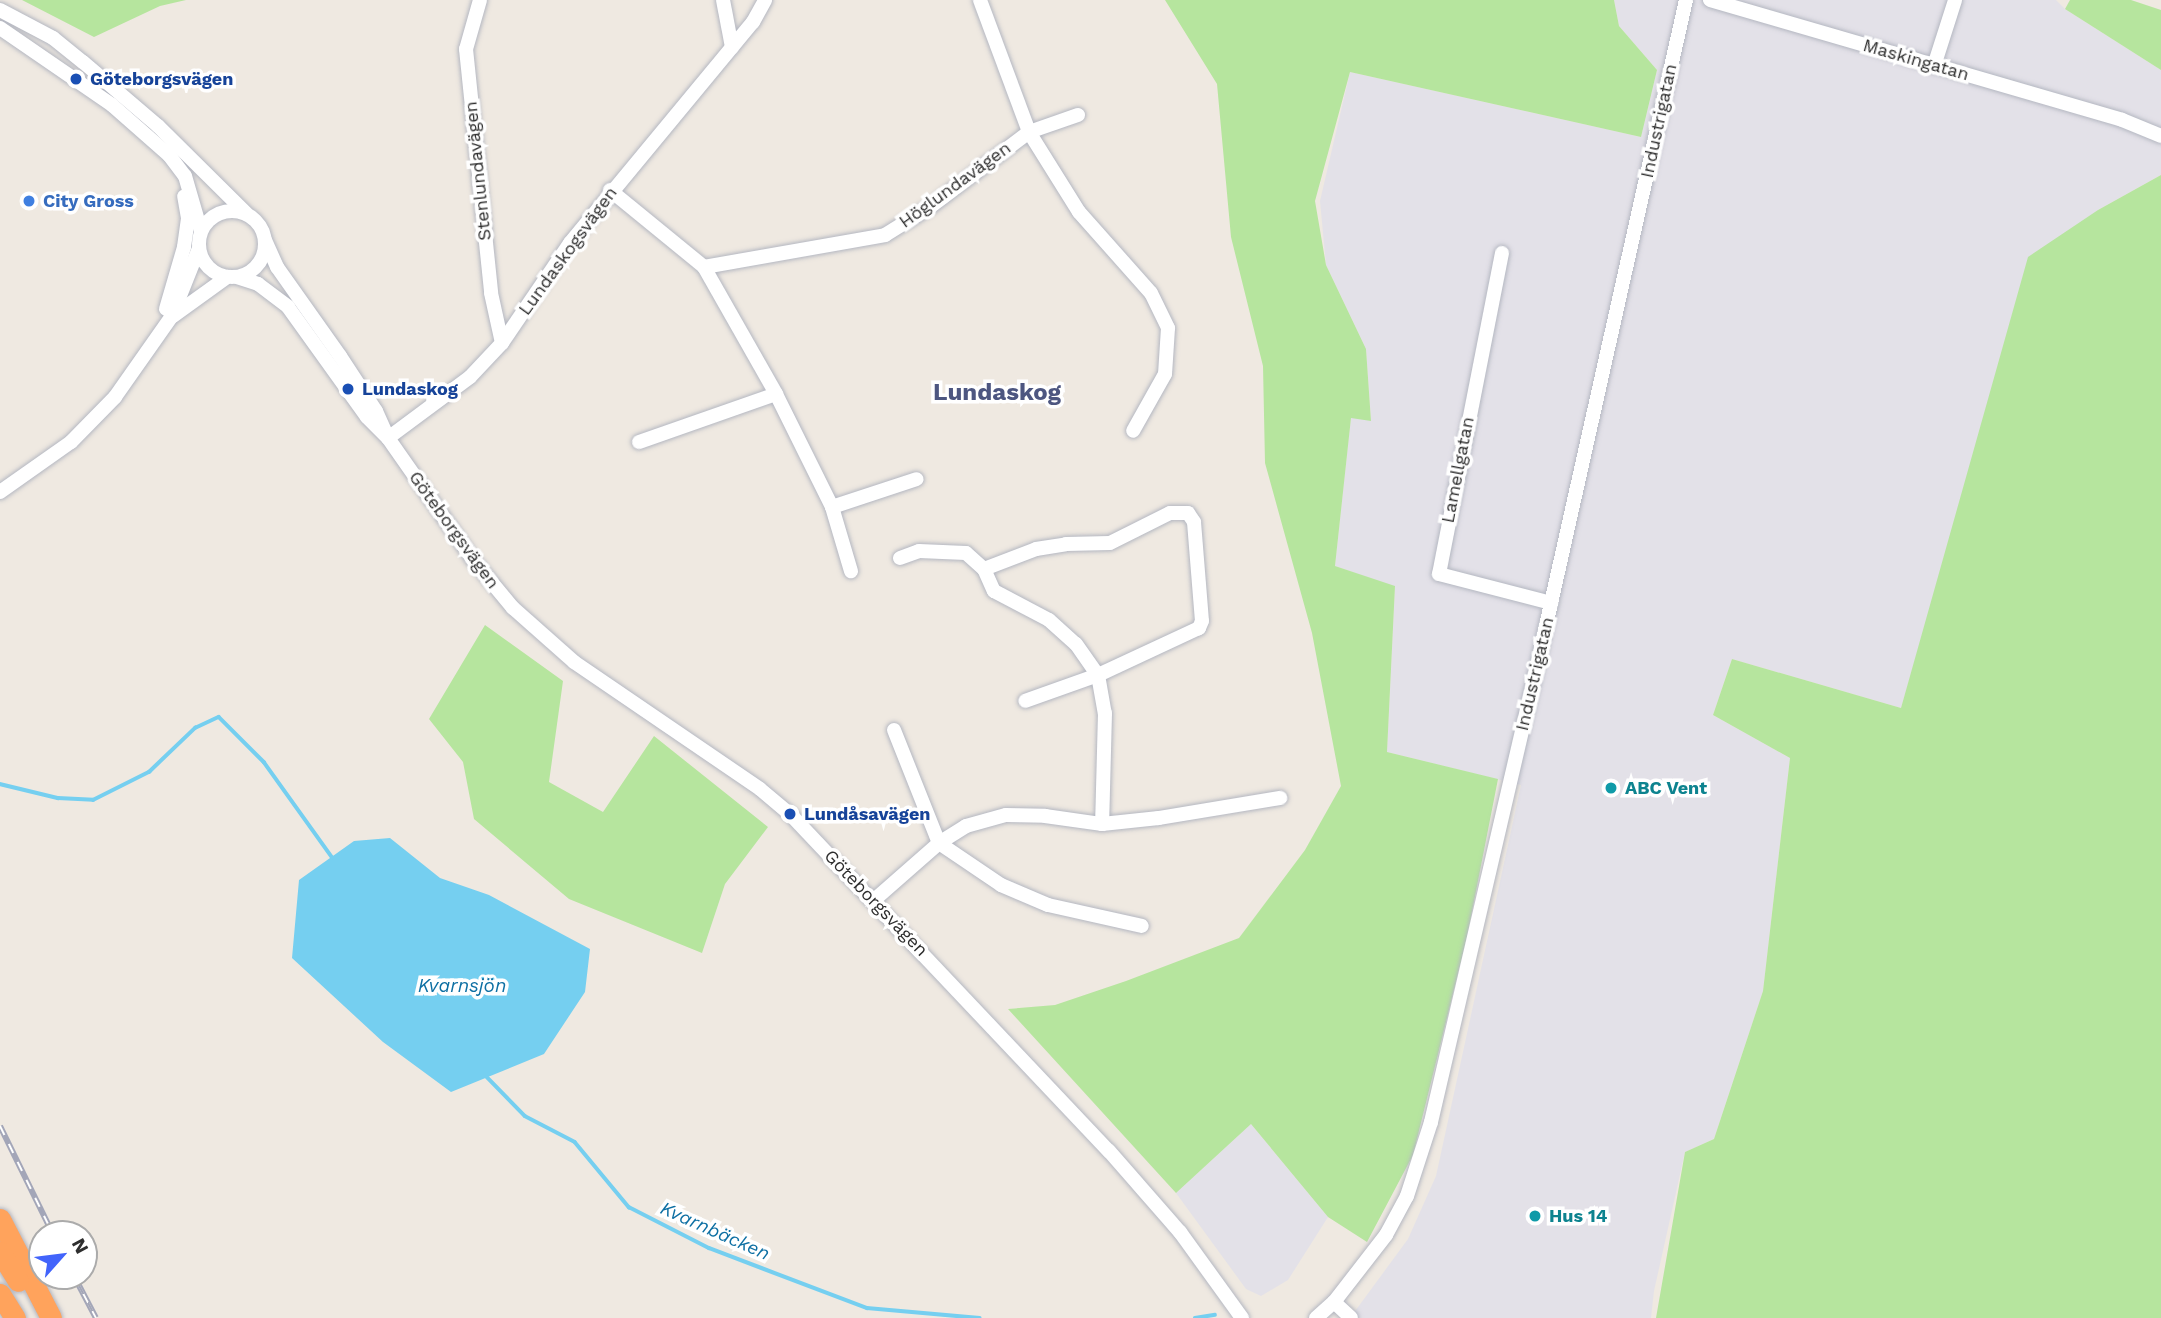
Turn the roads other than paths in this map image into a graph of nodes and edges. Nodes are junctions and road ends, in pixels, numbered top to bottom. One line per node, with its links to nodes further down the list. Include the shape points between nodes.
1 (480, 0): 28 (street, Stenlundavägen, via 466,49 491,293)
2 (723, 0): 11 (street)
3 (765, 0): 11 (street, Lundaskogsvägen)
4 (980, 0): 15 (street)
5 (1686, 0): 39 (street, Industrigatan)
6 (1710, 0): 12 (street, Maskingatan)
7 (1955, 0): 12 (street)
8 (5, 13): 10 (street); 13 (street, via 53,38)
9 (0, 28): 10 (street)
10 (17, 38): 13 (street, via 34,36); 17 (street, via 112,105)
11 (732, 47): 18 (street, Lundaskogsvägen)
12 (1934, 66): 16 (street, Maskingatan, via 2122,120)
13 (108, 84): 19 (street)
14 (1078, 115): 15 (street, Höglundavägen)
15 (1029, 132): 24 (street, Höglundavägen, via 885,235); 30 (street, via 1079,212 1151,293 1168,328 1165,374)
16 (2161, 136)
17 (156, 143): 20 (street, via 185,176); 27 (street, via 177,179 188,218)
18 (610, 190): 24 (street); 28 (street, Lundaskogsvägen)
19 (247, 214): 20 (street, via 220,213); 21 (street, via 259,225)
20 (201, 231): 22 (street)
21 (265, 240): 25 (street, via 261,261 251,272); 31 (street, Göteborgsvägen, via 277,267 376,411)
22 (199, 248): 25 (street, via 205,264); 26 (street)
23 (1502, 253): 39 (street, Lamellgatan, via 1439,573)
24 (704, 267): 29 (street)
25 (232, 277): 26 (street, via 197,296); 31 (street, Göteborgsvägen, via 269,290 288,307 367,417)
26 (172, 317): 27 (street)
27 (158, 337): 34 (street, via 114,397 71,442)
28 (502, 343): 31 (street, Lundaskogsvägen, via 470,377)
29 (776, 394): 32 (street); 35 (street)
30 (1133, 431)
31 (388, 438): 46 (street, Göteborgsvägen, via 474,561 541,635 600,681 760,789)
32 (639, 442)
33 (917, 479): 35 (street)
34 (0, 492)
35 (832, 507): 38 (street)
36 (900, 558): 37 (street, via 919,551 965,552)
37 (984, 569): 40 (street, via 994,591 1049,620 1076,644); 40 (street, via 1036,549 1110,543 1170,513 1192,516 1199,628)
38 (851, 571)
39 (1551, 603): 51 (street, Industrigatan, via 1431,1122 1407,1196 1386,1235)
40 (1098, 675): 41 (street); 44 (street, via 1105,713)
41 (1025, 701)
42 (894, 730): 45 (street)
43 (1280, 798): 44 (street)
44 (1102, 824): 45 (street, via 1006,815 967,826)
45 (939, 843): 46 (street); 47 (street, via 1013,890 1048,905)
46 (873, 901): 55 (street, Göteborgsvägen, via 1109,1151 1180,1232)
47 (1142, 926)
48 (0, 1219): 54 (highway)
49 (0, 1252): 53 (highway)
50 (0, 1294): 52 (highway)
51 (1334, 1302): 56 (street, Industrigatan); 57 (street)
52 (15, 1318)
53 (41, 1318)
54 (51, 1318)
55 (1242, 1318)
56 (1316, 1318)
57 (1350, 1318)

